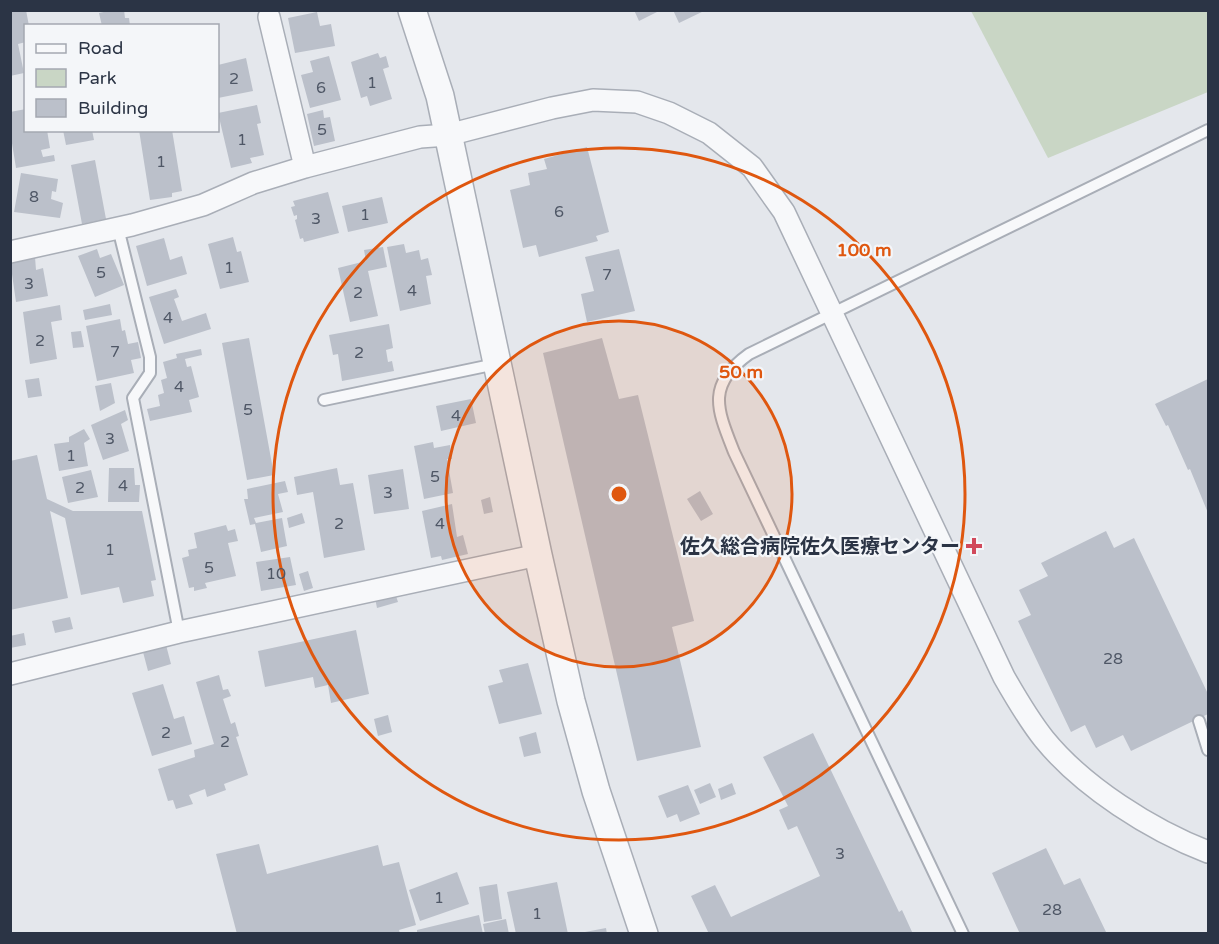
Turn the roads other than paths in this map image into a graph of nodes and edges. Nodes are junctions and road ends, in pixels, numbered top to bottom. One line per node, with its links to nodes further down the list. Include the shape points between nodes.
1 (412, 10): 4 (street, via 440,96)
2 (269, 17): 5 (street)
3 (1209, 130): 8 (lane)
4 (448, 135): 5 (street, via 420,137); 8 (street, via 592,100 637,102 669,113 710,133 752,168 784,212); 9 (street)
5 (305, 166): 6 (street, via 203,205)
6 (118, 228): 7 (street); 12 (lane, via 150,357 150,373 133,398)
7 (10, 252)
8 (831, 314): 16 (street, via 1004,677 1028,717 1063,760 1104,794 1145,821); 18 (lane, via 733,365 718,399 722,420)
9 (496, 364): 10 (lane); 11 (street)
10 (324, 399)
11 (538, 555): 12 (street); 17 (street, via 593,780)
12 (179, 632): 13 (street)
13 (10, 674)
14 (1198, 721): 15 (lane)
15 (1209, 750)
16 (1209, 852)
17 (644, 933)
18 (963, 933)

